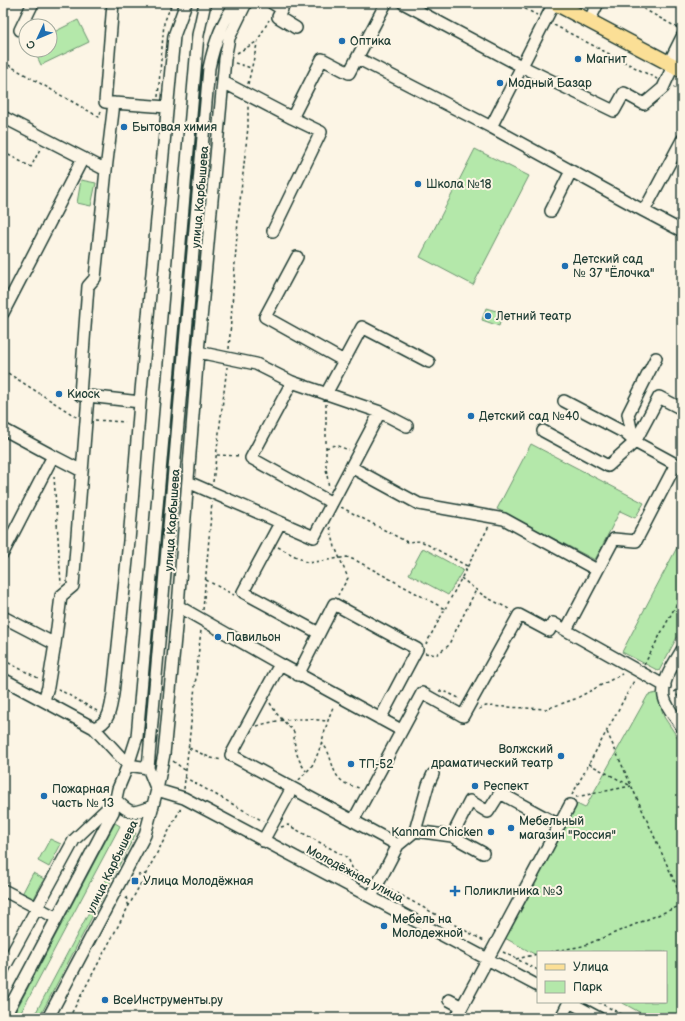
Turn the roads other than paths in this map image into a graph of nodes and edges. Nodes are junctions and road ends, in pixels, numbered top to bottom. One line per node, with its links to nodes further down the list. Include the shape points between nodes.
1 (33, 3): 12 (street)
2 (113, 3): 20 (street)
3 (186, 3): 21 (street, via 174,36)
4 (205, 3): 74 (street, улица Карбышева, via 198,35 137,737)
5 (236, 3): 75 (street, улица Карбышева, via 216,39 209,68)
6 (246, 3): 19 (street, улица Карбышева, via 229,38)
7 (386, 3): 16 (street)
8 (403, 3): 17 (street)
9 (555, 3): 13 (main road); 17 (street)
10 (598, 3): 13 (street)
11 (276, 5): 14 (street, via 282,9 278,17)
12 (26, 18)
13 (589, 21): 18 (main road)
14 (296, 28)
15 (681, 33): 18 (street)
16 (357, 58): 23 (street, via 349,73 322,59); 24 (street)
17 (521, 66): 18 (street, via 614,111 624,93 644,104 663,88); 24 (street)
18 (675, 67)
19 (223, 82): 23 (street); 35 (street, улица Карбышева)
20 (110, 103): 21 (street); 27 (street)
21 (167, 107): 43 (street)
22 (3, 117): 26 (street)
23 (292, 118): 31 (street, via 321,132)
24 (491, 127): 28 (street)
25 (682, 140): 30 (street)
26 (83, 158): 27 (street); 34 (street)
27 (106, 170): 41 (street, via 96,278 88,286 80,395)
28 (571, 171): 29 (street); 30 (street)
29 (551, 211)
30 (644, 211): 32 (street)
31 (273, 231)
32 (682, 231)
33 (297, 257): 37 (street, via 265,317)
34 (3, 313)
35 (198, 352): 39 (street, via 256,364); 54 (street, улица Карбышева)
36 (656, 358): 49 (street, via 628,414)
37 (344, 361): 38 (street, via 362,327); 40 (street)
38 (429, 362)
39 (292, 382): 40 (street); 55 (street, via 251,458)
40 (326, 394): 45 (street)
41 (88, 396): 43 (street); 53 (street)
42 (564, 401): 49 (street)
43 (140, 402): 72 (street, via 113,694 108,718 102,725)
44 (682, 409): 49 (street, via 659,397)
45 (380, 412): 46 (street); 52 (street)
46 (407, 426)
47 (3, 429): 50 (street)
48 (543, 431): 49 (street, via 608,466)
49 (631, 438): 51 (street)
50 (53, 456): 53 (street); 57 (street)
51 (679, 465): 58 (street, via 636,541 614,538)
52 (351, 467): 55 (street); 58 (street, via 420,504 504,519)
53 (82, 471): 63 (street, via 73,586 62,596)
54 (188, 482): 56 (street); 59 (street, улица Карбышева)
55 (332, 502): 56 (street, via 314,537)
56 (280, 523): 62 (street, via 242,592)
57 (3, 553)
58 (597, 570): 61 (street)
59 (178, 606): 65 (street); 78 (street, улица Карбышева, via 164,754)
60 (3, 617): 63 (street)
61 (566, 630): 68 (street); 73 (street, via 554,623 549,631 520,615 463,716 422,693)
62 (319, 633): 66 (street); 70 (street, via 334,604 417,649)
63 (55, 644): 69 (street)
64 (682, 650): 68 (street)
65 (280, 664): 66 (street); 77 (street, via 231,756)
66 (298, 675): 70 (street)
67 (3, 678): 69 (street)
68 (664, 686): 71 (street, via 667,703)
69 (44, 700): 72 (street)
70 (380, 719): 73 (street)
71 (682, 727)
72 (94, 728): 74 (street)
73 (401, 730): 82 (street)
74 (128, 765): 75 (street); 79 (street, via 122,776)
75 (148, 768): 78 (street)
76 (433, 774): 84 (street)
77 (292, 788): 82 (street); 86 (street)
78 (157, 790): 81 (street, улица Карбышева); 86 (street, Молодёжная улица, via 184,798)
79 (116, 800): 81 (street, via 130,812 136,813); 91 (street, via 74,840); 92 (street, улица Карбышева, via 113,812)
80 (570, 805): 83 (street)
81 (153, 806): 100 (street, улица Карбышева, via 144,835)
82 (353, 821): 87 (street)
83 (559, 825): 85 (street, via 500,794 488,812 470,801); 93 (street)
84 (416, 832): 85 (street); 87 (street)
85 (452, 836): 88 (street)
86 (263, 841): 90 (street, Молодёжная улица)
87 (398, 846): 90 (street)
88 (483, 853)
89 (3, 890): 91 (street)
90 (371, 897): 93 (street, Молодёжная улица)
91 (37, 908): 92 (street); 94 (street)
92 (57, 918): 101 (street, улица Карбышева)
93 (487, 959): 95 (street, Молодёжная улица); 99 (street)
94 (3, 970)
95 (537, 985)
96 (449, 1000): 99 (street)
97 (568, 1003): 103 (street)
98 (571, 1003): 104 (street)
99 (462, 1007): 102 (street)
100 (50, 1017)
101 (4, 1018)
102 (456, 1018)
103 (561, 1018)
104 (599, 1018)

